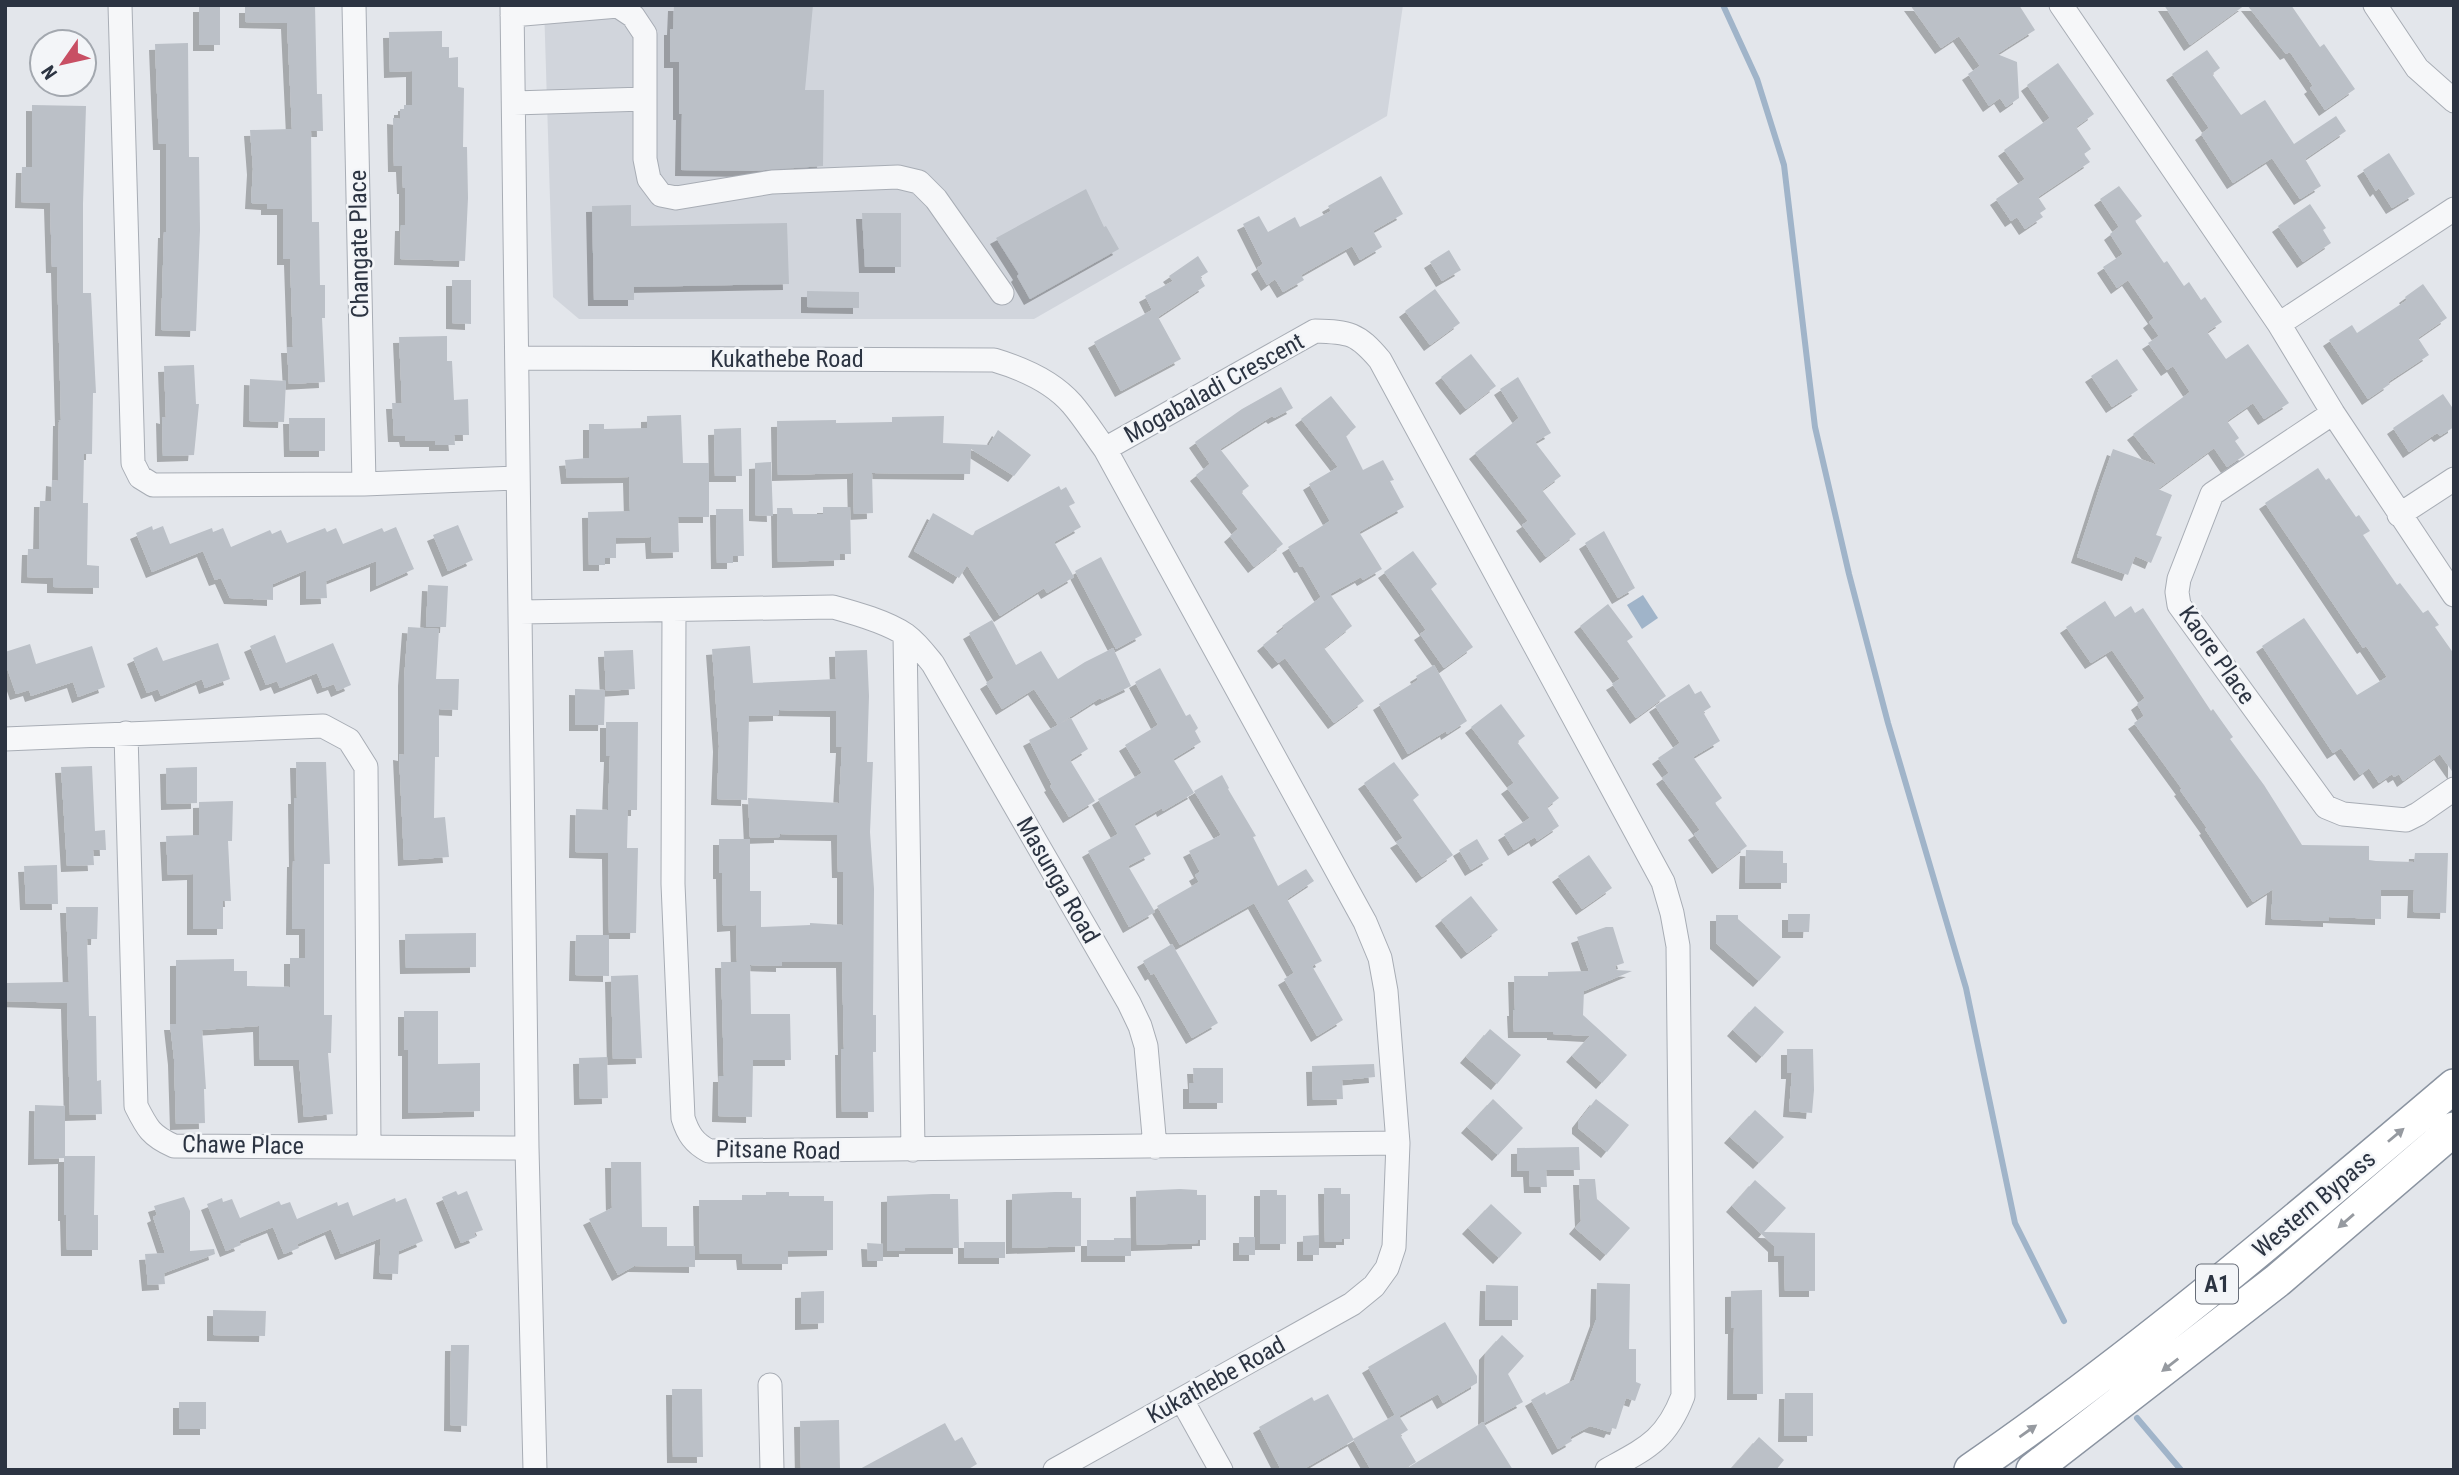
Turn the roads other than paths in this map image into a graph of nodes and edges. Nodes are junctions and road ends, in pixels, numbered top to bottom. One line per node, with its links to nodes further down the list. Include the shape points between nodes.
1 (120, 5): 17 (street, via 133,463 140,477 153,485)
2 (354, 5): 17 (street, Changate Place)
3 (2062, 5): 11 (street)
4 (2375, 5): 7 (street, via 2417,68)
5 (512, 10): 6 (street, via 618,6 634,16 645,34); 8 (street)
6 (645, 99): 8 (street); 10 (street, via 645,159 649,179 661,195 676,198 772,182 898,177 919,182)
7 (2454, 101)
8 (514, 103): 12 (street)
9 (2454, 209): 11 (street)
10 (1002, 293)
11 (2279, 324): 13 (street)
12 (518, 358): 14 (street, Kukathebe Road, via 994,360 1018,367 1070,402); 15 (street)
13 (2333, 413): 18 (street); 25 (street, Kaore Place, via 2212,494 2179,579 2179,605 2326,807 2343,814 2406,820)
14 (1105, 449): 28 (street, Kukathebe Road, via 1365,922 1380,958 1386,991); 39 (street, Mogabaladi Crescent, via 1315,331 1343,332 1364,341 1380,360 1663,882 1678,946 1683,1396 1663,1434)
15 (518, 478): 17 (street); 21 (street)
16 (2454, 479): 18 (street)
17 (364, 484)
18 (2399, 515): 19 (street)
19 (2454, 595)
20 (674, 611): 21 (street); 22 (street, via 832,607); 32 (street, Pitsane Road, via 673,884 687,1131 696,1144 709,1151)
21 (520, 612): 30 (street)
22 (905, 635): 31 (street, Masunga Road, via 933,664 1129,1003 1146,1046); 32 (street)
23 (126, 733): 24 (street); 29 (street, Chawe Place, via 136,1106 145,1125 156,1138 174,1146); 29 (street, via 323,726 349,740 366,767)
24 (5, 738)
25 (2454, 789)
26 (2454, 1086): 40 (highway, Western Bypass / A1, one-way to 26, via 2039,1423 2259,1252)
27 (2454, 1129): 41 (highway, Western Bypass / A1, one-way to 41, via 2278,1280)
28 (1398, 1143): 31 (street, Pitsane Road); 34 (street, Kukathebe Road, via 1394,1247 1374,1286 1352,1304)
29 (369, 1146): 30 (street, Chawe Place)
30 (527, 1147): 35 (street)
31 (1155, 1147): 32 (street, Pitsane Road)
32 (913, 1150)
33 (770, 1385): 36 (street)
34 (1182, 1400): 37 (street, Kukathebe Road); 38 (street)
35 (535, 1470)
36 (772, 1470)
37 (1055, 1470)
38 (1221, 1470)
39 (1607, 1470)
40 (1971, 1470)
41 (2033, 1470)

